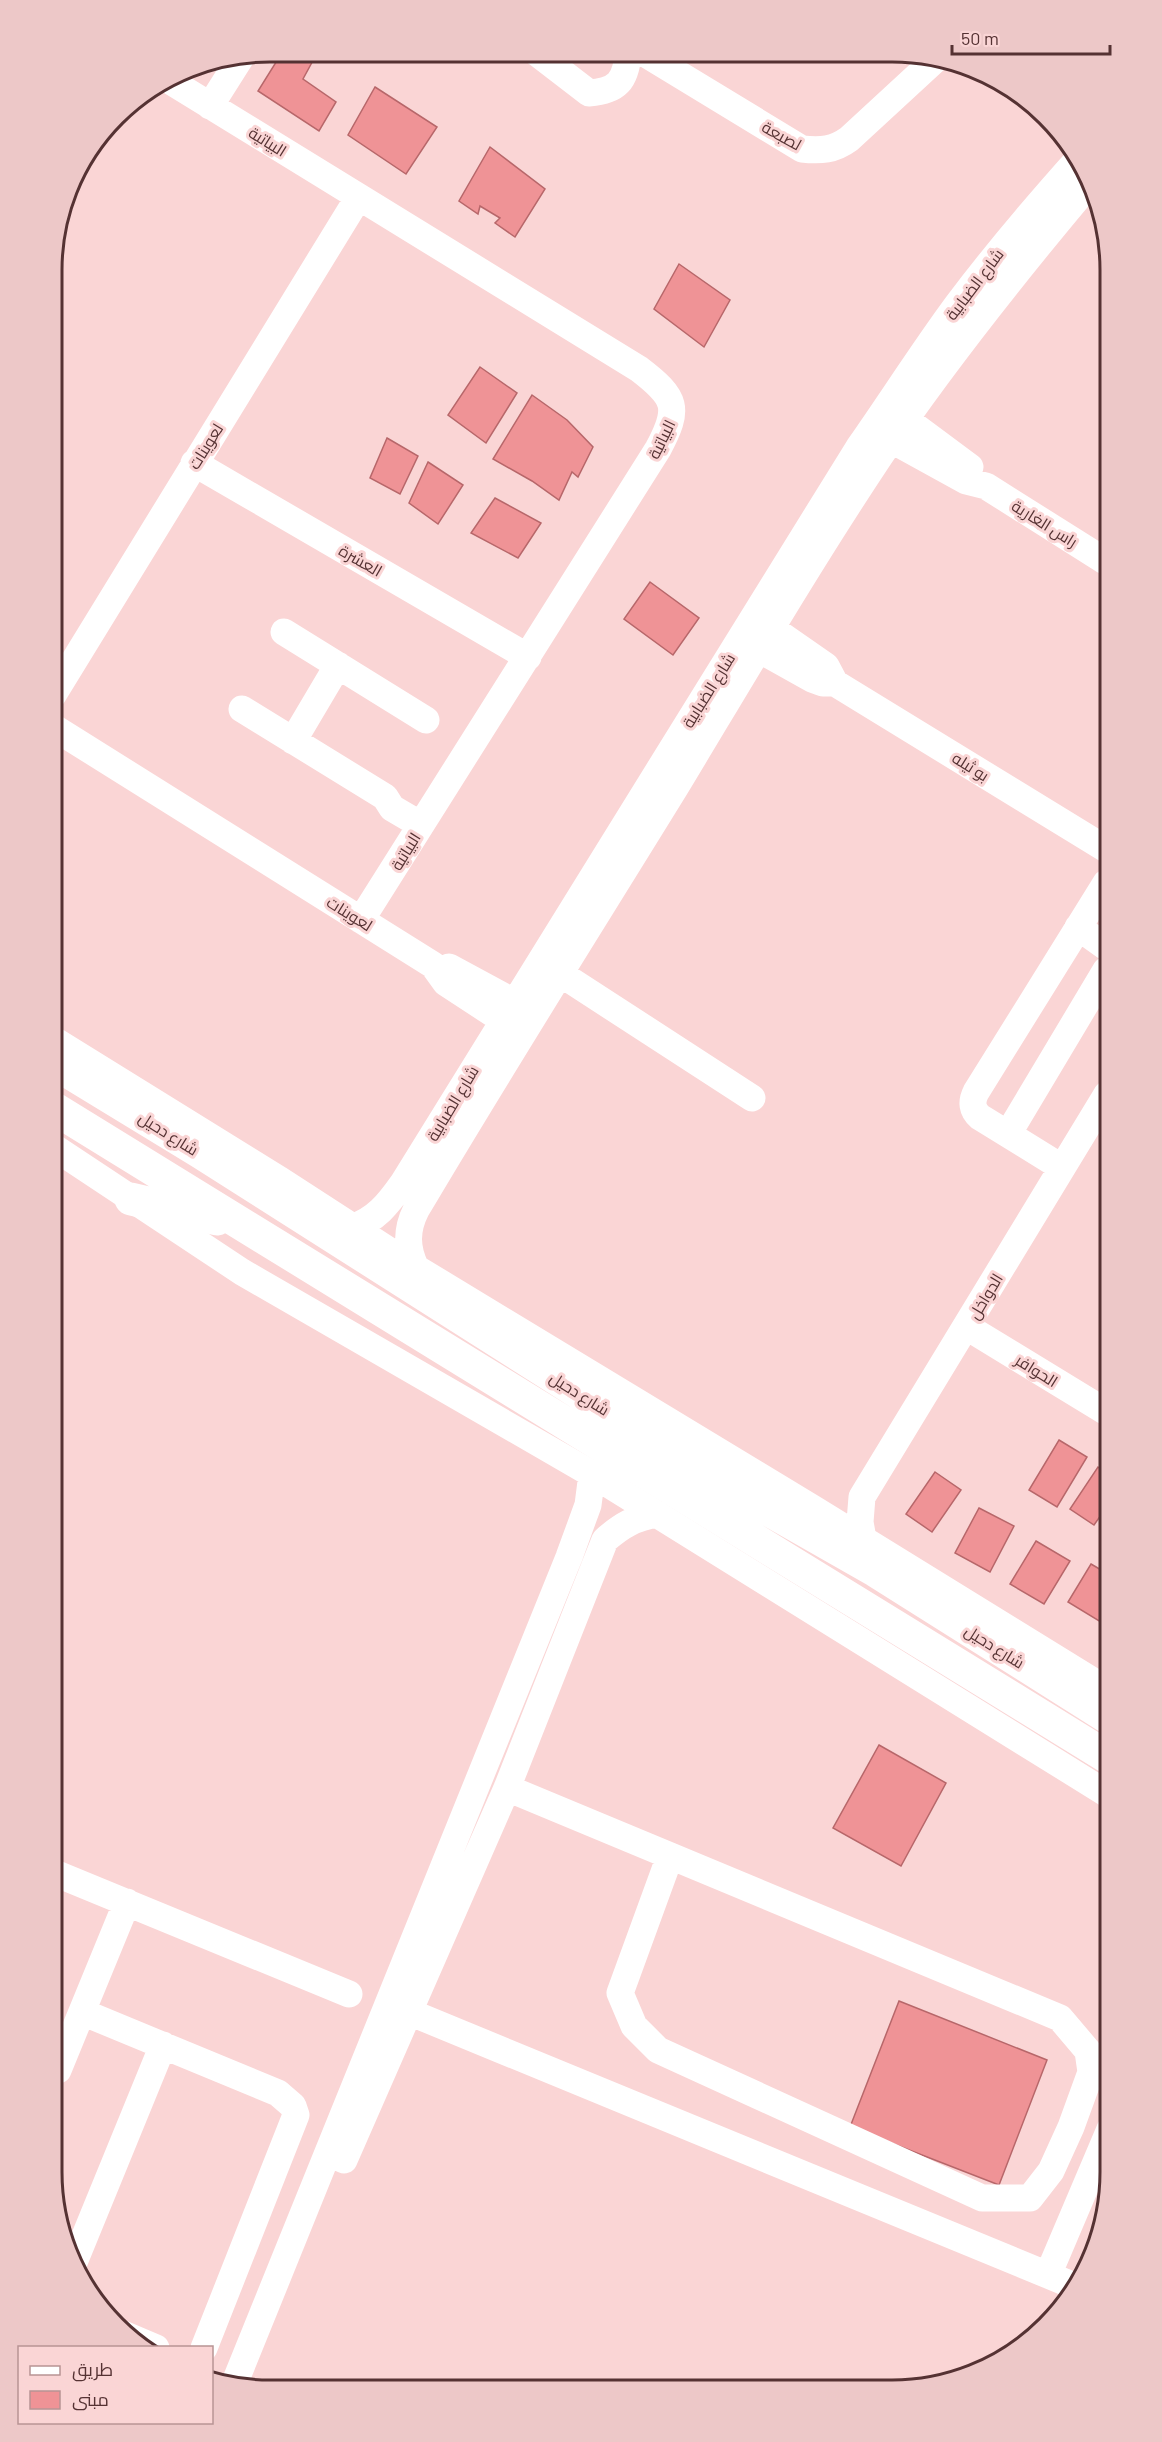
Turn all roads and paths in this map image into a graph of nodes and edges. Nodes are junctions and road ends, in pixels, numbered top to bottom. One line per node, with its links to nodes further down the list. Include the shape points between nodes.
1 (549, 62): 2 (street, via 589,93 608,92 627,70)
2 (627, 62)
3 (659, 62): 5 (street, لصبعة, via 802,149 825,150 849,139)
4 (236, 64): 7 (street)
5 (930, 65)
6 (175, 84): 7 (street, البياتية)
7 (210, 106): 10 (street, البياتية)
8 (1073, 165): 11 (street, شارع الضبابية, via 1012,233 957,305)
9 (1085, 190): 11 (street, شارع الضبابية, via 966,338)
10 (358, 198): 12 (street, لعوينات); 16 (street, البياتية, via 639,369 656,382 672,406 673,416 658,449)
11 (889, 423): 13 (street, راس الغارية, via 977,472 986,486); 15 (street, شارع الضبابية)
12 (194, 463): 16 (street, العشرة); 18 (street, لعوينات)
13 (1100, 558)
14 (285, 632): 17 (street)
15 (757, 634): 24 (street, بو ثيله, via 812,679 835,683); 29 (street, شارع الضبابية); 31 (street, شارع الضبابية)
16 (528, 657): 23 (street, البياتية)
17 (338, 665): 20 (street); 22 (street)
18 (62, 680)
19 (242, 709): 22 (street)
20 (426, 720)
21 (62, 733): 26 (street, لعوينات)
22 (293, 741): 23 (street, via 385,797 398,798)
23 (424, 820): 26 (street, البياتية)
24 (1100, 845)
25 (1100, 892): 27 (street)
26 (361, 921): 31 (street, لعوينات, via 433,965 453,969)
27 (1078, 927): 28 (street); 37 (street, via 973,1097 976,1113)
28 (1100, 943)
29 (561, 974): 31 (street, شارع الضبابية); 34 (street)
30 (1100, 980): 37 (street)
31 (518, 1017): 44 (street, شارع الضبابية, via 389,1204 372,1219); 45 (street, شارع الضبابية, via 413,1215 408,1245)
32 (62, 1045): 41 (street, شارع دحيل)
33 (62, 1068): 40 (main road, شارع دحيل)
34 (752, 1098)
35 (1100, 1105): 39 (street, الدواخل)
36 (62, 1113): 43 (main road, شارع دحيل)
37 (1008, 1134): 39 (street)
38 (62, 1153): 42 (street)
39 (1061, 1167): 46 (street, الدواخل)
40 (231, 1172): 41 (main road); 49 (main road, شارع دحيل)
41 (280, 1180): 44 (street, شارع دحيل)
42 (131, 1199): 43 (main road); 48 (street, via 242,1272)
43 (242, 1225): 62 (main road, شارع دحيل)
44 (351, 1228): 45 (street, شارع دحيل)
45 (416, 1268): 50 (street, شارع دحيل)
46 (967, 1327): 47 (street, الحوافر); 51 (street, الدواخل)
47 (1100, 1408)
48 (592, 1474): 53 (street); 54 (street, via 588,1506)
49 (718, 1481): 50 (main road); 57 (main road, شارع دحيل)
50 (786, 1494): 52 (street, شارع دحيل)
51 (862, 1497): 52 (street, via 834,1509); 55 (street, الدواخل)
52 (814, 1509): 55 (street, شارع دحيل)
53 (657, 1514): 56 (street, via 636,1518); 64 (street)
54 (580, 1528): 56 (street); 78 (street)
55 (863, 1539): 57 (main road); 58 (street, شارع دحيل)
56 (605, 1540): 63 (street)
57 (876, 1571): 61 (main road, شارع دحيل)
58 (1049, 1653): 59 (street, شارع دحيل); 60 (main road)
59 (1100, 1685)
60 (1100, 1696)
61 (1100, 1712)
62 (1100, 1752)
63 (507, 1788): 65 (street); 70 (street)
64 (1100, 1789)
65 (670, 1856): 65 (street, via 1060,2018 1088,2052 1091,2072 1051,2170 1030,2198 982,2198 658,2050 634,2026 620,1993)
66 (62, 1876): 67 (street)
67 (127, 1902): 68 (street); 69 (street)
68 (349, 1994)
69 (82, 2012): 71 (street); 72 (street)
70 (409, 2012): 75 (street); 79 (street)
71 (162, 2045): 74 (street); 77 (street, via 278,2093 293,2106 296,2115)
72 (62, 2052)
73 (1100, 2153): 75 (street)
74 (78, 2253)
75 (1048, 2275): 76 (street)
76 (1069, 2284)
77 (205, 2346)
78 (237, 2378)
79 (250, 2379)

